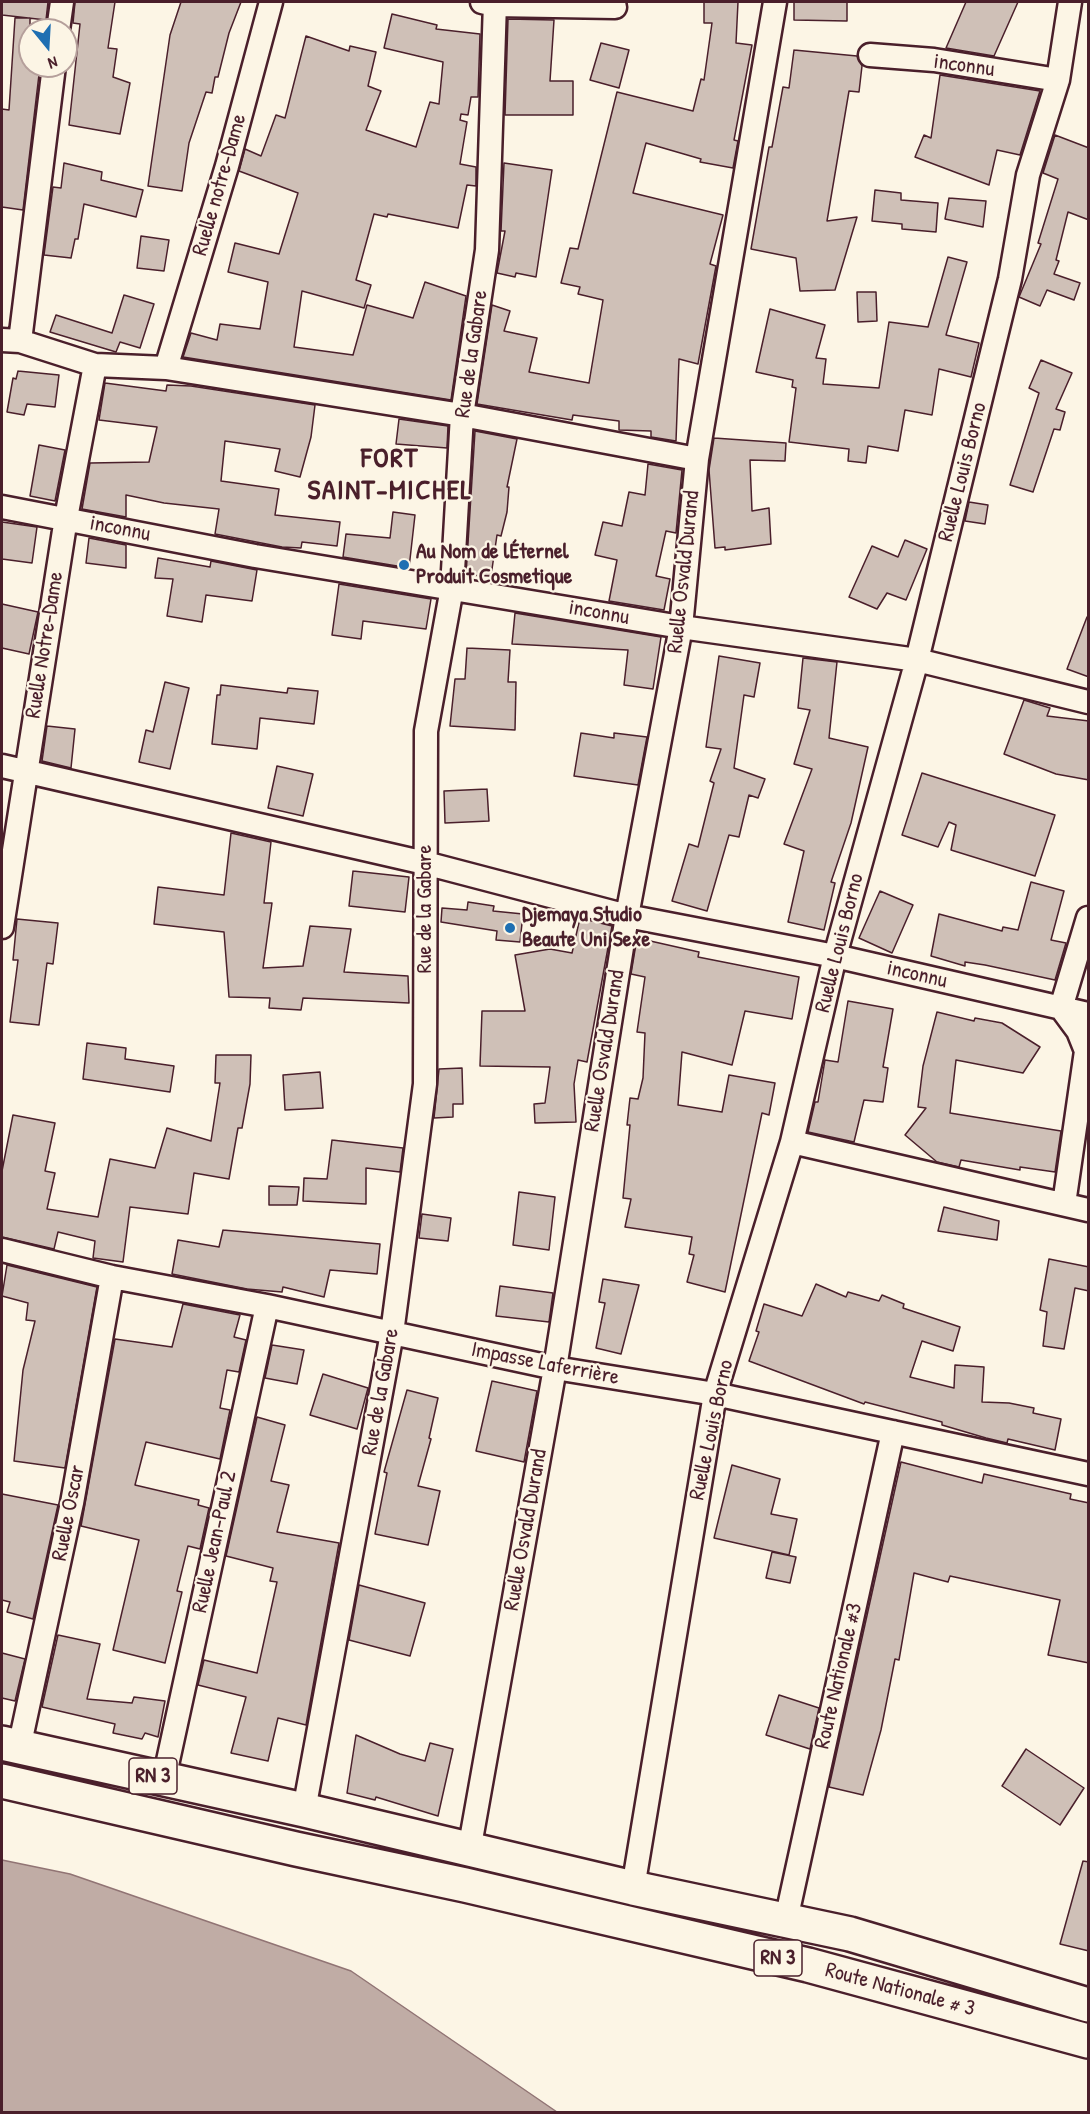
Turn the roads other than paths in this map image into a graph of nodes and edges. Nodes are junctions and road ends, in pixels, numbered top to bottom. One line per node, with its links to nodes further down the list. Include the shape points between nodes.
1 (62, 2): 7 (street)
2 (270, 2): 13 (street, Ruelle notre-Dame, via 227,166)
3 (775, 2): 15 (street, Ruelle Osvald Durand)
4 (1070, 2): 10 (street, Ruelle Louis Borno)
5 (490, 3): 6 (street); 14 (street, Rue de la Gabare, via 487,250)
6 (615, 7)
7 (60, 18)
8 (870, 55): 10 (street, inconnu, via 934,60)
9 (52, 78): 11 (street)
10 (1058, 80): 20 (street, Ruelle Louis Borno, via 1028,175 1010,279)
11 (11, 340): 12 (street)
12 (95, 365): 13 (street); 17 (street, Ruelle Notre-Dame)
13 (166, 368): 14 (street)
14 (462, 415): 15 (street); 18 (street, Rue de la Gabare)
15 (697, 459): 19 (street, Ruelle Osvald Durand)
16 (2, 507): 17 (street, inconnu)
17 (66, 518): 18 (street, inconnu, via 255,556); 23 (street, Ruelle Notre-Dame)
18 (452, 588): 19 (street, inconnu); 24 (street, Rue de la Gabare, via 426,731)
19 (681, 627): 20 (street, inconnu); 25 (street, Ruelle Osvald Durand)
20 (917, 660): 21 (street, inconnu); 28 (street, Ruelle Louis Borno)
21 (1089, 702)
22 (2, 766): 23 (street, inconnu)
23 (25, 771): 24 (street, inconnu); 27 (street, Ruelle Notre-Dame)
24 (425, 863): 25 (street, inconnu); 37 (street, Rue de la Gabare, via 425,1084)
25 (627, 916): 28 (street, inconnu); 38 (street, Ruelle Osvald Durand)
26 (1089, 918): 29 (street)
27 (2, 927)
28 (835, 956): 29 (street, inconnu); 31 (street, Ruelle Louis Borno)
29 (1061, 1008): 30 (street, inconnu); 32 (street, via 1078,1031 1086,1051)
30 (1089, 1014)
31 (792, 1142): 32 (street); 39 (street, Ruelle Louis Borno)
32 (1064, 1204): 33 (street)
33 (1089, 1210)
34 (2, 1250): 35 (street, Impasse Laferrière)
35 (112, 1277): 36 (street, Impasse Laferrière); 42 (street, Ruelle Oscar, via 72,1503)
36 (267, 1306): 37 (street, Impasse Laferrière); 43 (street, Ruelle Jean-Paul 2)
37 (392, 1333): 38 (street, Impasse Laferrière); 45 (street, Rue de la Gabare)
38 (555, 1368): 39 (street, Impasse Laferrière); 46 (street, Ruelle Osvald Durand)
39 (715, 1394): 40 (street, Impasse Laferrière); 47 (street, Ruelle Louis Borno)
40 (893, 1432): 41 (street, Impasse Laferrière); 48 (street, Route Nationale #3)
41 (1089, 1474)
42 (10, 1745): 43 (main road, RN 3)
43 (164, 1779): 45 (main road, RN 3)
44 (2, 1781): 50 (main road, Route Nationale # 3 / RN 3, via 808,1965)
45 (304, 1810): 46 (main road, RN 3)
46 (469, 1851): 47 (main road, Route Nationale # 3 / RN 3)
47 (633, 1888): 48 (main road, Route Nationale # 3 / RN 3)
48 (786, 1920): 49 (main road, Route Nationale # 3 / RN 3, via 850,1934)
49 (1089, 2005)
50 (1089, 2041)

